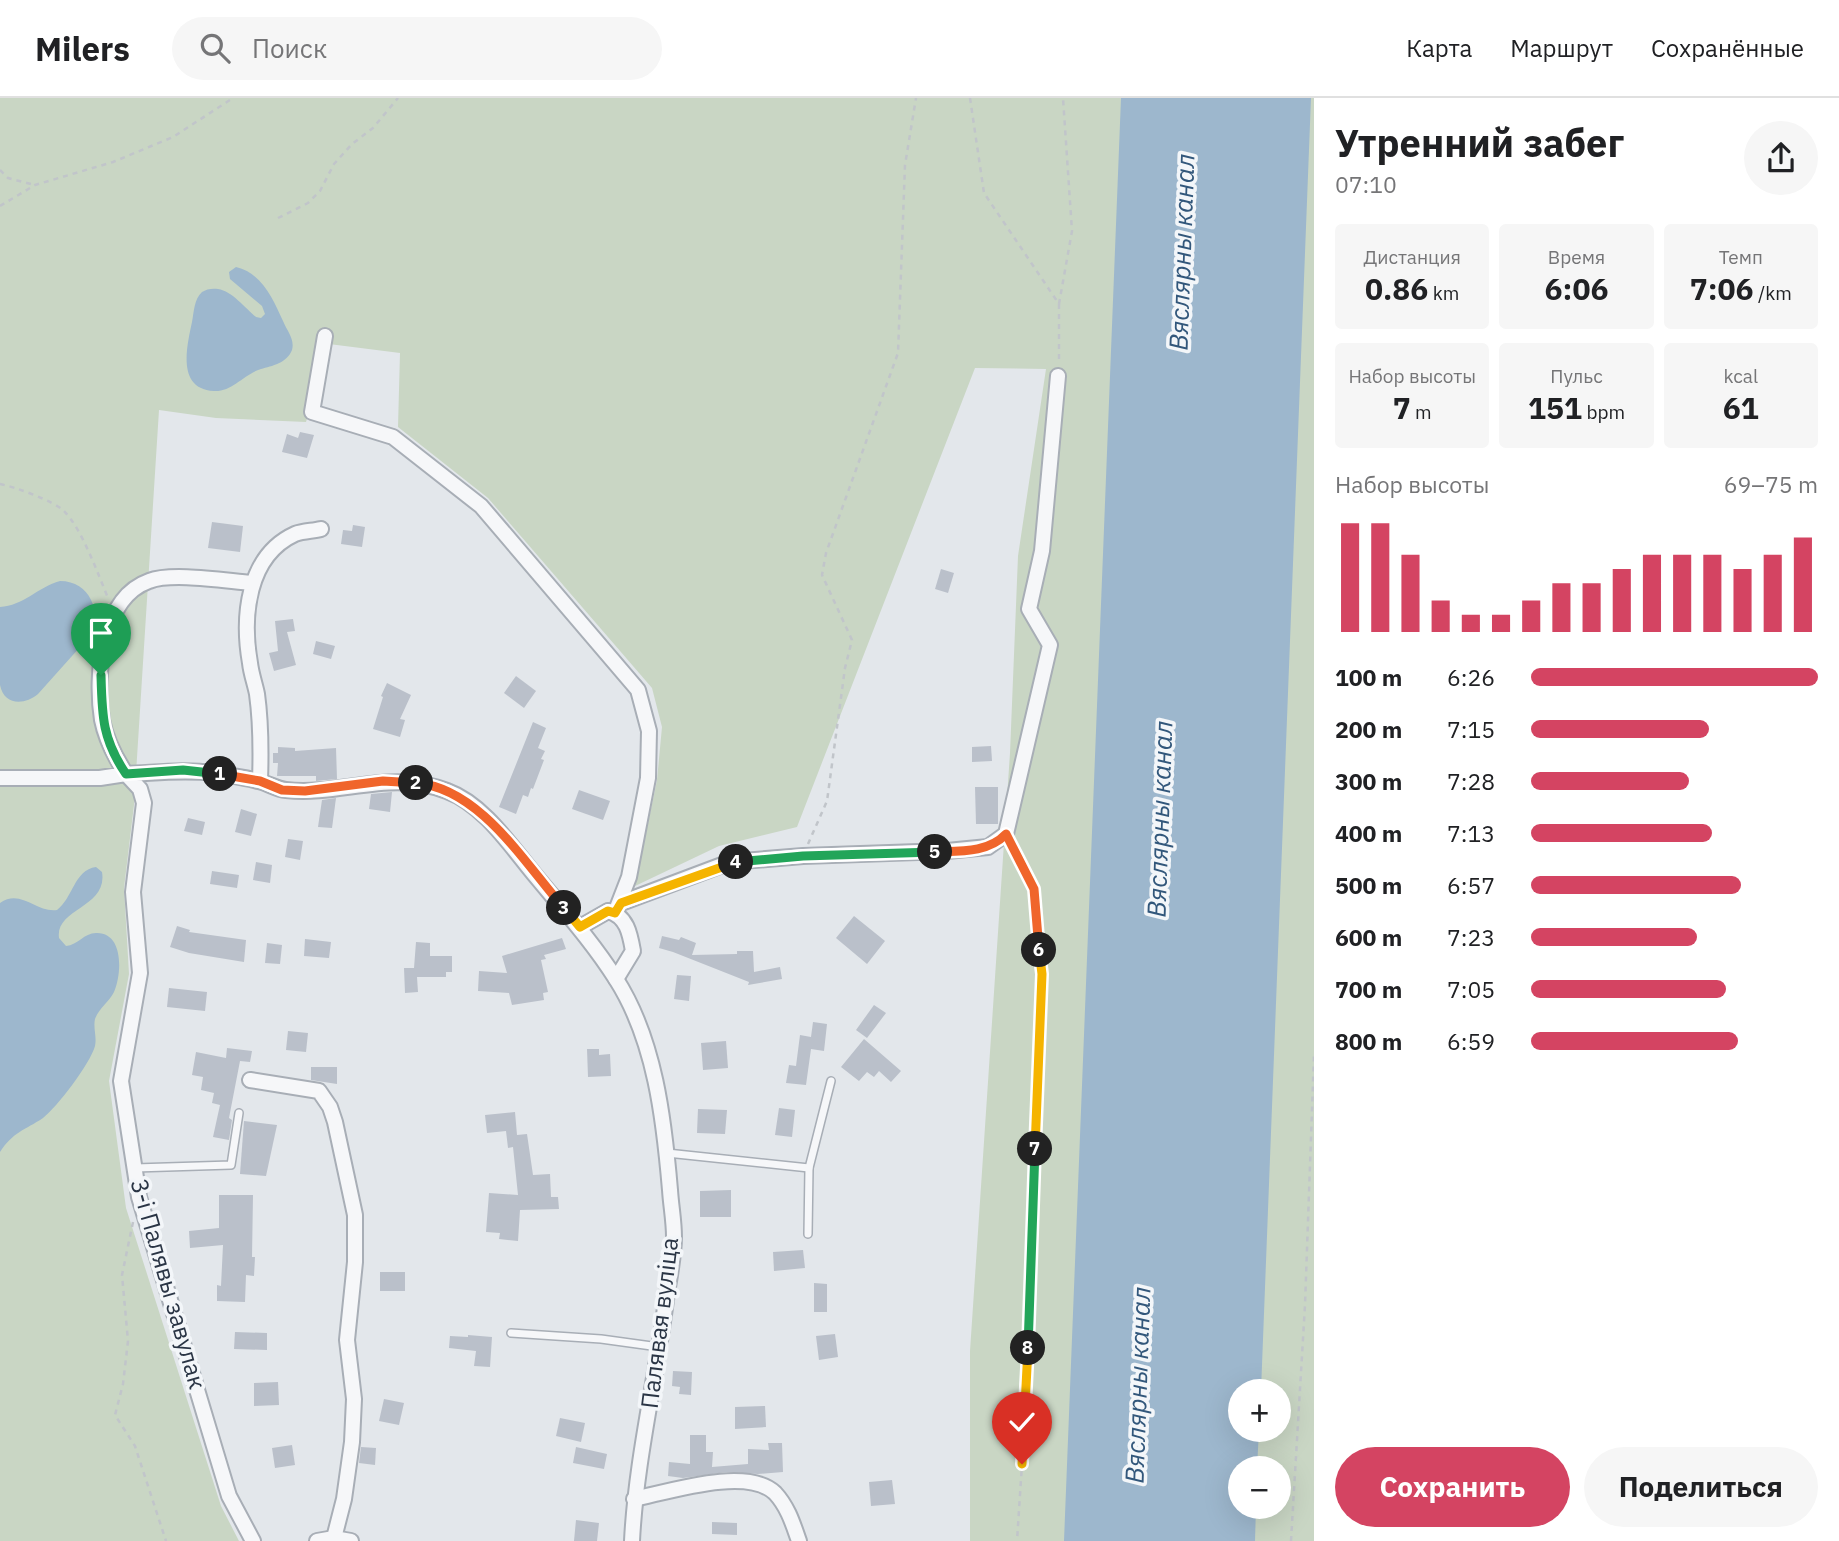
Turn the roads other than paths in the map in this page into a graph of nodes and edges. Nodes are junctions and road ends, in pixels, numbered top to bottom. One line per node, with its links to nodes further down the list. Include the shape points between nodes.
1 (325, 336): 8 (street, via 312,412 393,437 481,506 638,690 649,731 648,778 629,877)
2 (1058, 376): 8 (street, via 1042,551 1029,609 1050,645 1006,834 988,847 730,862)
3 (321, 529): 4 (street, via 297,533 280,543)
4 (252, 583): 5 (street, 3-і Палявы завулак, via 152,580 134,588 115,613 103,645 102,720 113,754); 7 (street, via 247,626 258,706)
5 (126, 774): 6 (street); 7 (street, via 183,770); 15 (street, 3-і Палявы завулак, via 144,803 134,892 140,973 121,1081)
6 (0, 778)
7 (260, 781): 9 (street, Палявая вуліца, via 282,790 383,781 450,791 478,810)
8 (618, 908): 9 (street); 10 (street, via 633,951)
9 (580, 927): 10 (street, Палявая вуліца)
10 (616, 979): 14 (street, Палявая вуліца, via 639,1029 656,1084)
11 (250, 1080): 21 (street, via 319,1091 330,1107 351,1188 355,1262 347,1340 353,1431)
12 (831, 1081): 16 (lane)
13 (239, 1113): 15 (lane, via 231,1165)
14 (667, 1153): 16 (lane); 19 (street, Палявая вуліца, via 674,1238)
15 (135, 1168): 22 (street, 3-і Палявы завулак, via 139,1197 229,1496)
16 (809, 1168): 17 (lane)
17 (808, 1234)
18 (511, 1333): 19 (lane)
19 (660, 1347): 20 (street, Палявая вуліца)
20 (634, 1499): 25 (street, Палявая вуліца); 26 (street, via 730,1480 750,1482 773,1491 788,1511)
21 (334, 1538): 23 (street); 24 (street)
22 (253, 1541)
23 (317, 1541)
24 (351, 1541)
25 (632, 1541)
26 (799, 1541)

